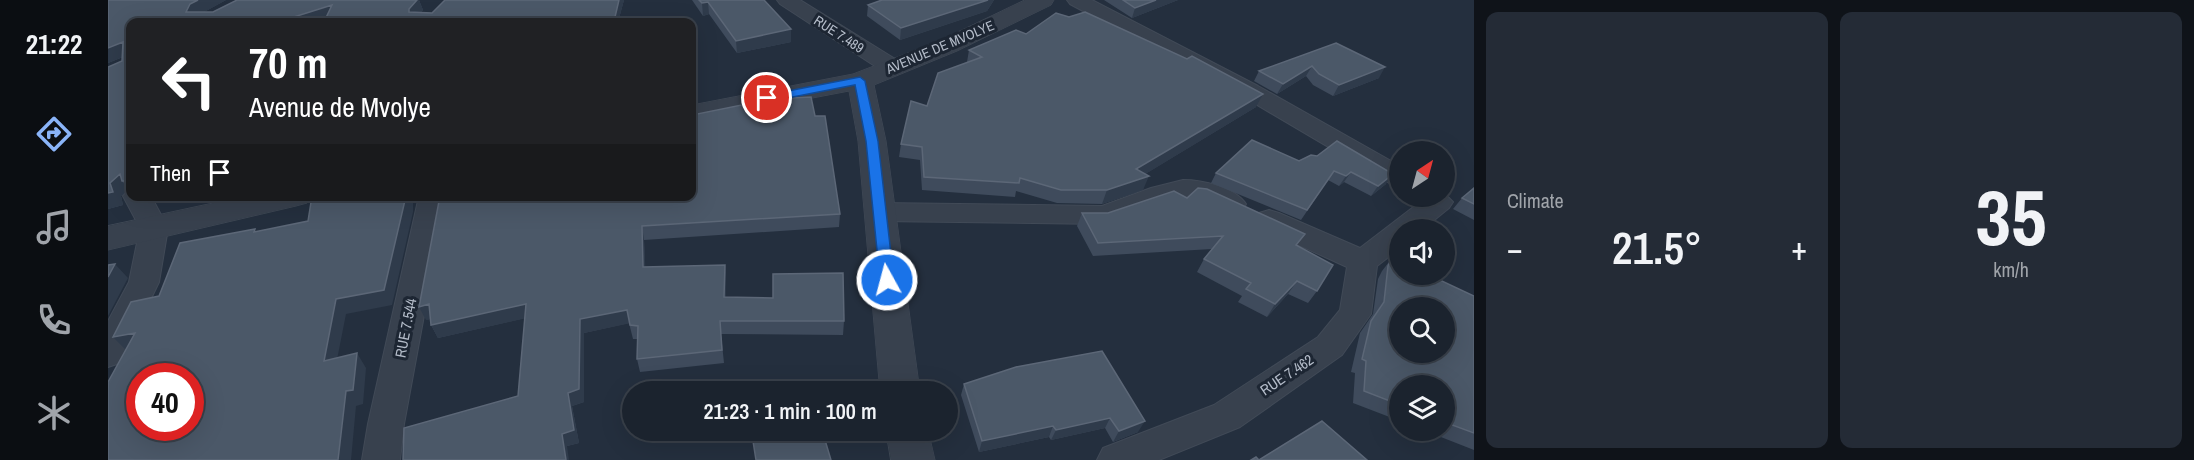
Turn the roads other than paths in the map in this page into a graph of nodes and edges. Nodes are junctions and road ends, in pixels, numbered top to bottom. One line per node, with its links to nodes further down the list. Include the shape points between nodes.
1 (787, 0): 4 (street, RUE 7.489)
2 (1043, 0): 4 (street, AVENUE DE MVOLYE, via 948,46)
3 (1077, 0): 7 (street, via 1251,91)
4 (891, 67): 5 (street, AVENUE DE MVOLYE)
5 (860, 81): 6 (street, AVENUE DE MVOLYE); 12 (street, via 871,130)
6 (696, 111)
7 (1389, 172)
8 (140, 201): 14 (street)
9 (274, 201): 14 (street)
10 (433, 201): 21 (street, RUE 7.544)
11 (1433, 207): 13 (street)
12 (879, 213): 17 (street, via 1102,215 1179,189 1191,189 1211,194); 19 (street)
13 (1417, 219)
14 (154, 228): 15 (street); 18 (street, via 144,282)
15 (108, 238)
16 (1389, 241): 17 (street)
17 (1363, 262): 23 (street, RUE 7.462, via 1355,314 1330,346 1227,416)
18 (108, 353)
19 (899, 381)
20 (909, 441): 22 (street)
21 (381, 460)
22 (913, 460)
23 (1116, 460)

